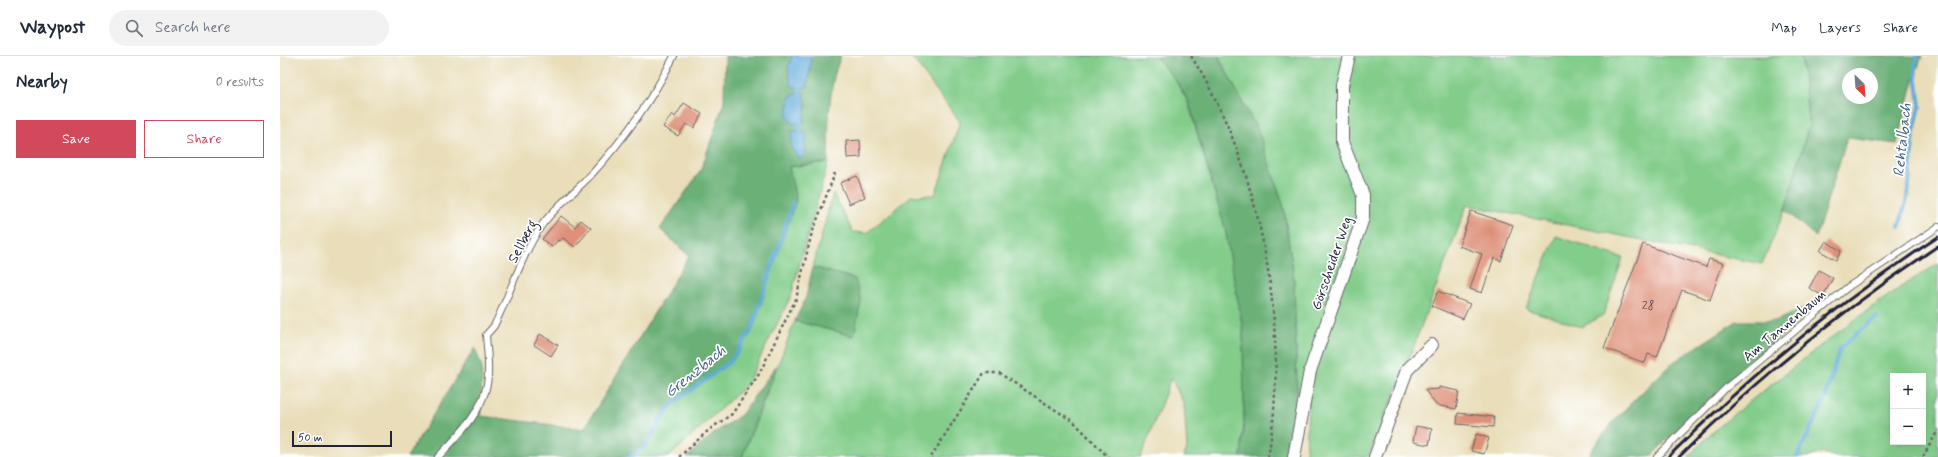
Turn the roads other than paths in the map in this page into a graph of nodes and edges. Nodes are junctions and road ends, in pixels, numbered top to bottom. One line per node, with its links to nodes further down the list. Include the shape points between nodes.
1 (674, 56): 5 (lane, Sellberg, via 608,156 548,218 537,233 494,326 486,335 488,370 485,392 468,424)
2 (1349, 56): 6 (street, Görscheider Weg, via 1342,86 1342,142 1363,195 1363,218 1310,371)
3 (1938, 227): 8 (lane, Am Tannenbaum, via 1848,287 1727,388)
4 (1432, 345): 7 (street, via 1407,370)
5 (438, 457)
6 (1294, 457)
7 (1376, 457)
8 (1657, 457)

